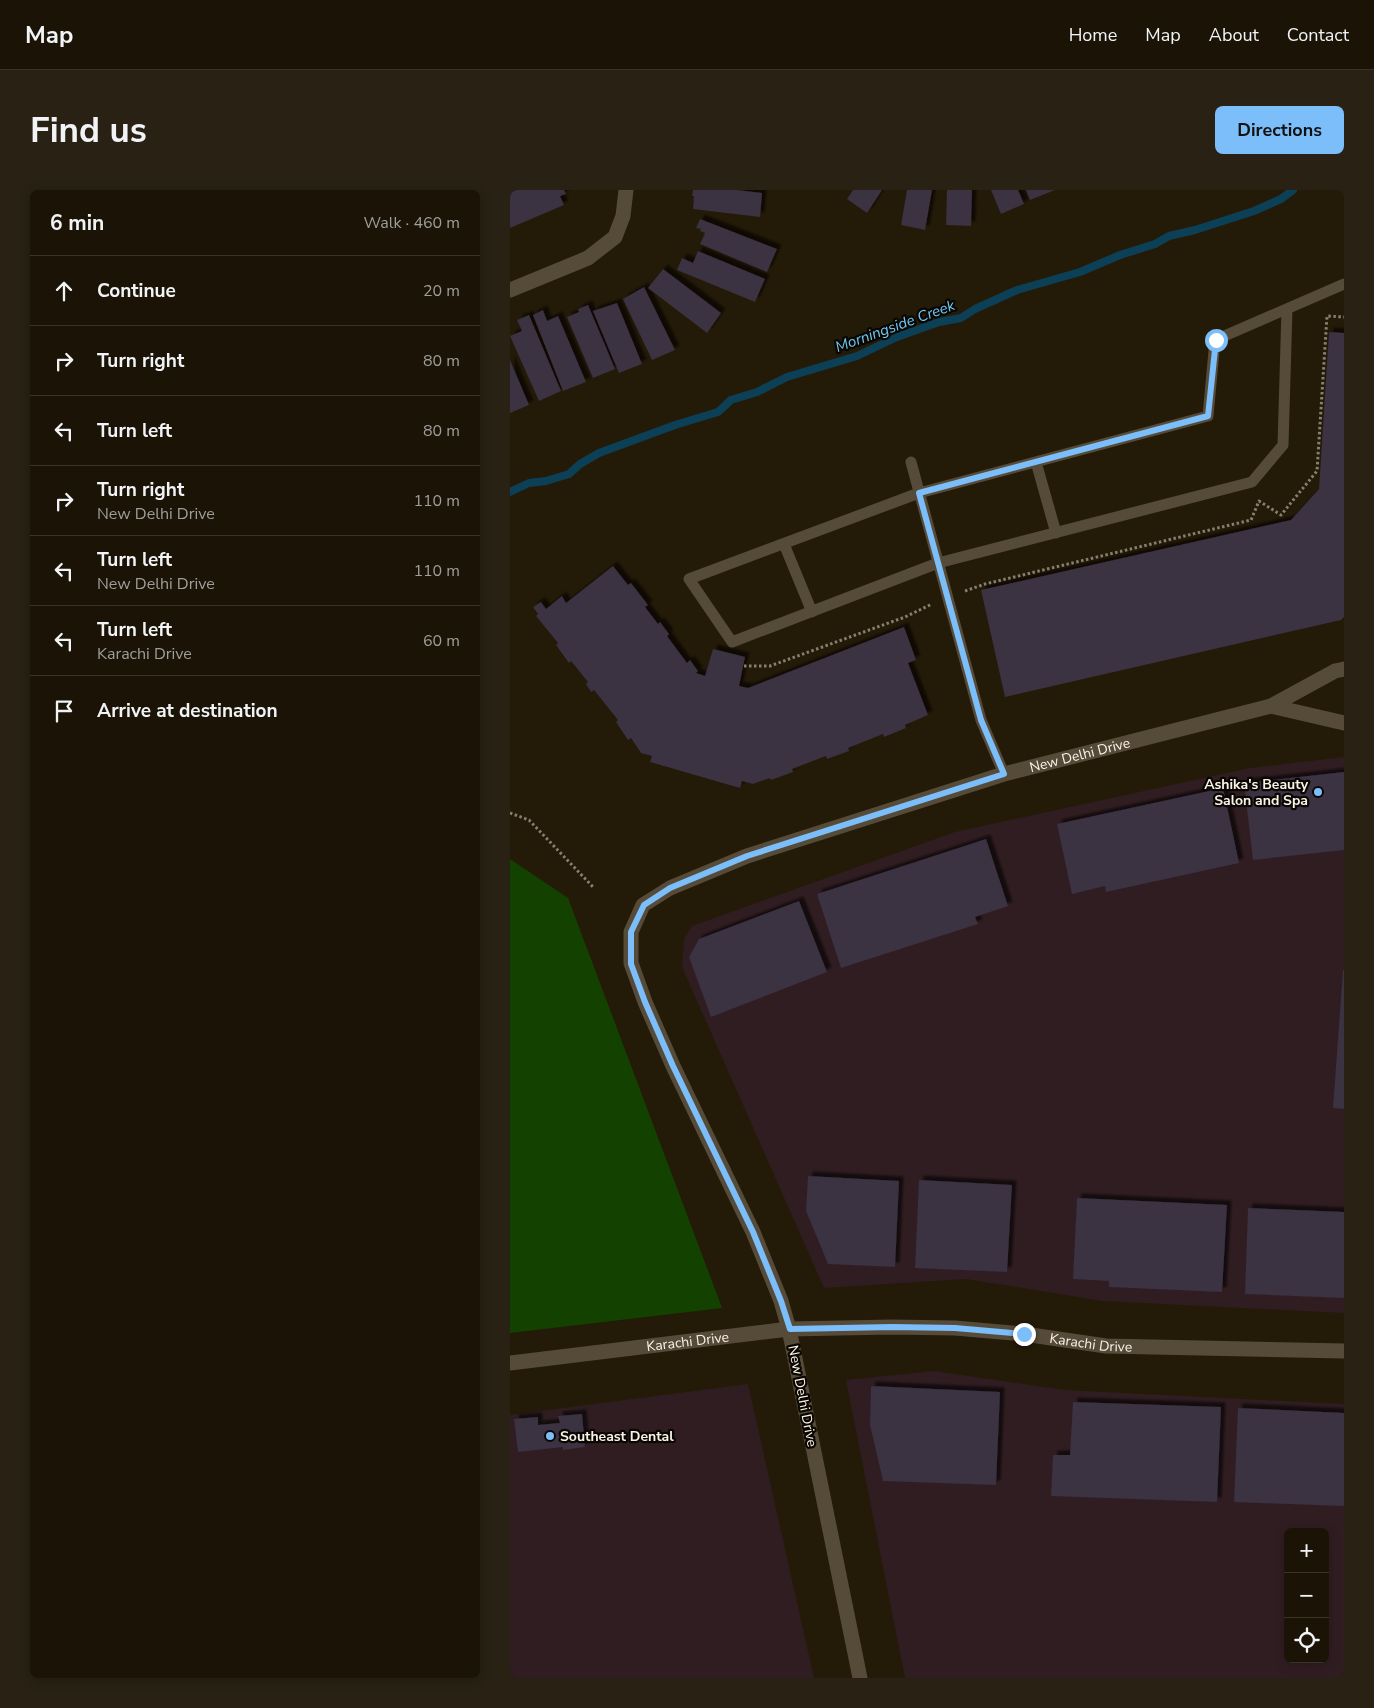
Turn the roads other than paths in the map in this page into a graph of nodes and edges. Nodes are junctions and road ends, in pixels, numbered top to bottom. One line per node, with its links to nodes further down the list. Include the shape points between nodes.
1 (626, 190): 3 (street, via 623,216 615,237 588,258)
2 (1344, 284): 4 (lane)
3 (510, 290)
4 (1287, 309): 6 (lane, via 1216,340 1208,416); 8 (lane, via 1283,445 1252,482)
5 (911, 462): 7 (lane)
6 (1036, 462): 7 (lane); 8 (lane)
7 (919, 493): 9 (lane); 10 (lane)
8 (1056, 533): 10 (lane)
9 (784, 544): 11 (lane); 11 (lane, via 689,579 732,642)
10 (938, 563): 11 (lane); 15 (lane, via 981,720)
11 (812, 612)
12 (1344, 669): 13 (street, New Delhi Drive)
13 (1270, 706): 14 (street, New Delhi Drive); 15 (street, New Delhi Drive)
14 (1344, 723)
15 (1004, 774): 16 (street, New Delhi Drive, via 747,856 670,888 644,905 631,932 631,964 645,1002 753,1232)
16 (790, 1329): 17 (street, Karachi Drive, via 955,1328 1106,1346); 18 (street, Karachi Drive); 19 (street, New Delhi Drive)
17 (1344, 1351)
18 (510, 1363)
19 (860, 1678)

